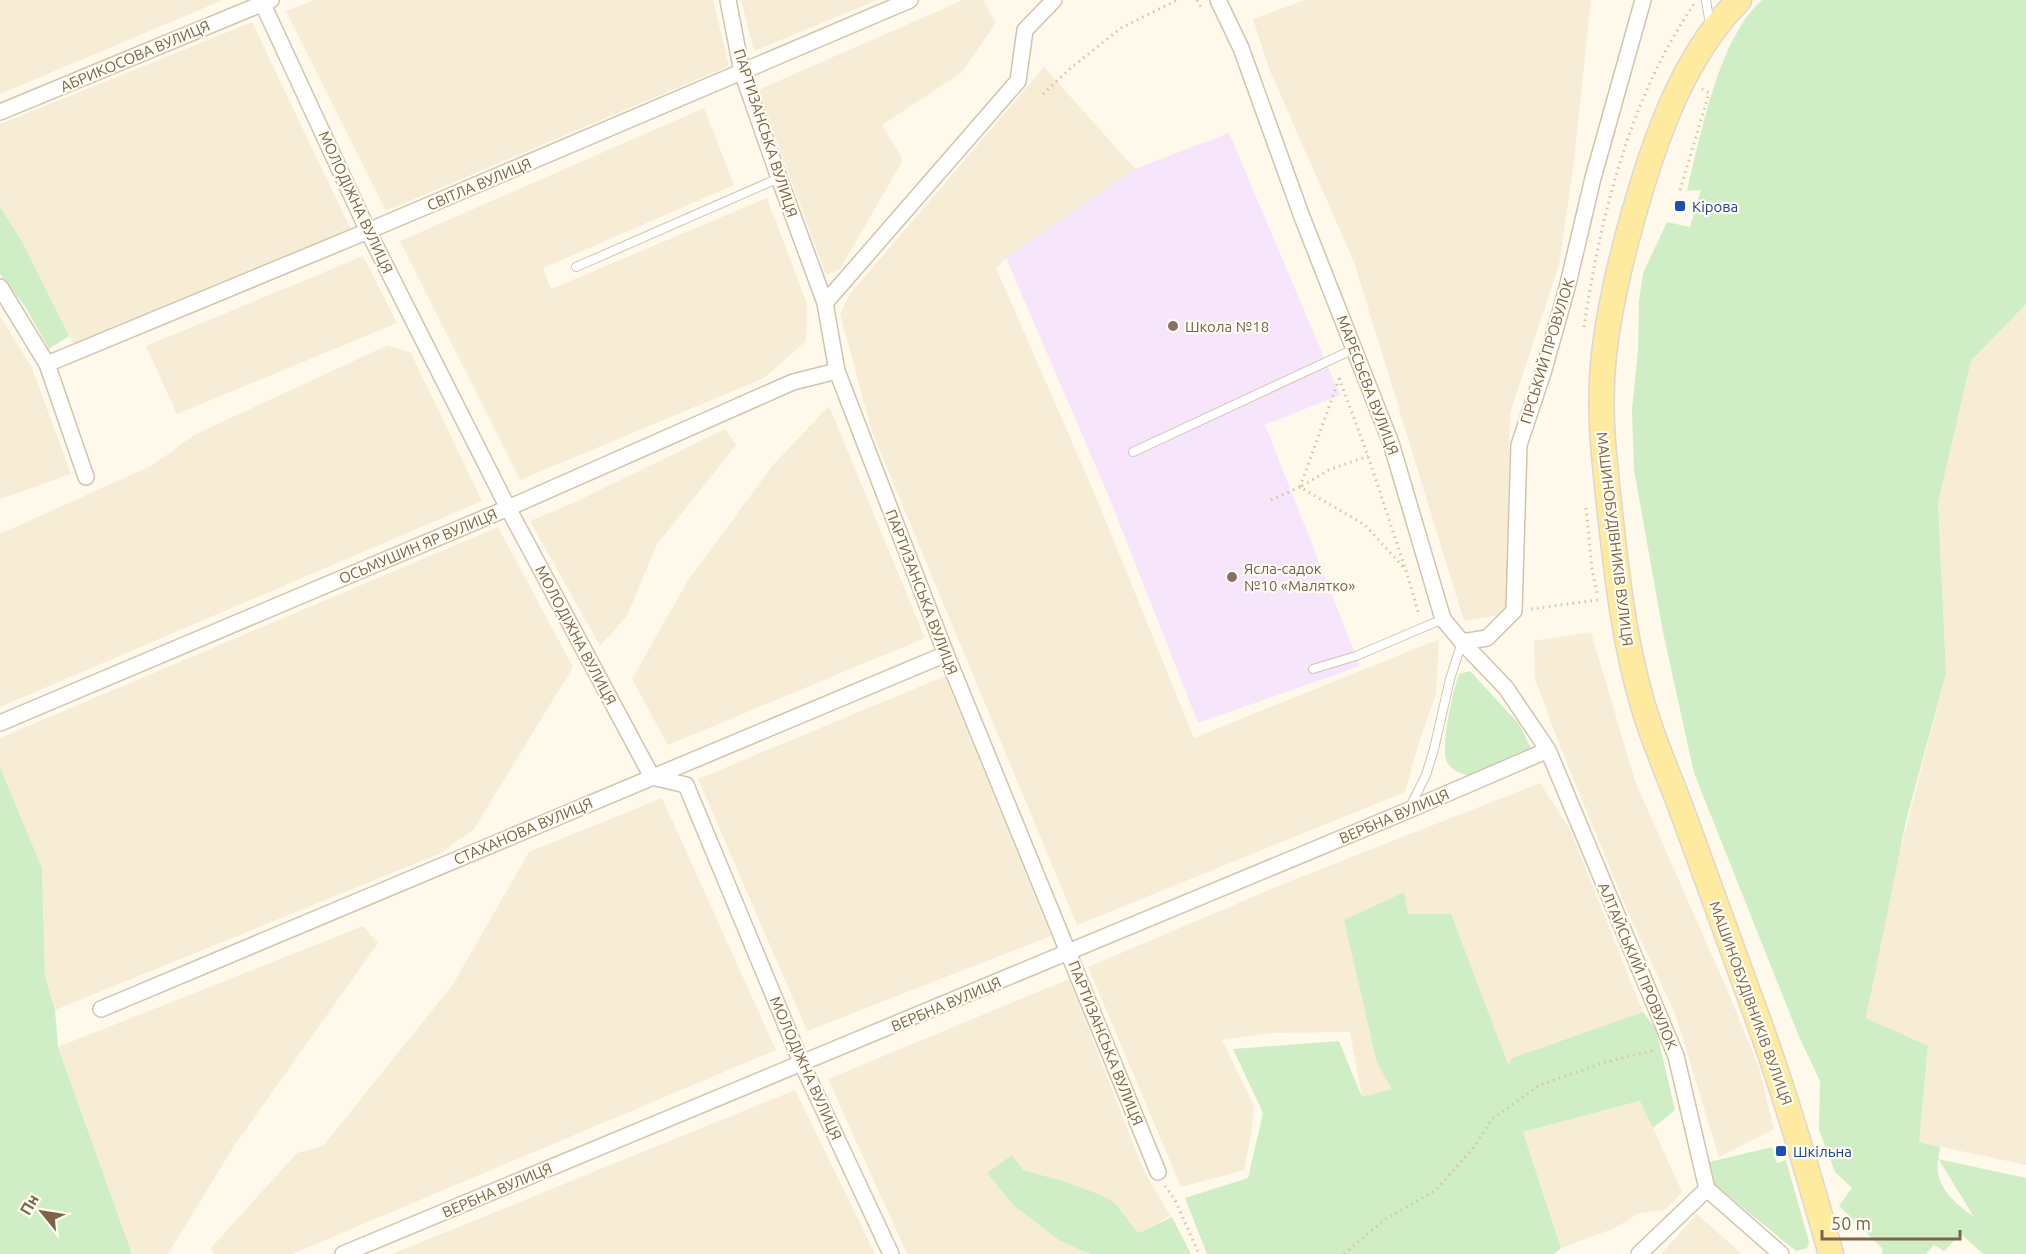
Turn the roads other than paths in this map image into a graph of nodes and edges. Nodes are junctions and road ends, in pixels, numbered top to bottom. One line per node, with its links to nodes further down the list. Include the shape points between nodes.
1 (728, 0): 10 (street, ПАРТИЗАНСЬКА ВУЛИЦЯ)
2 (910, 0): 10 (street, СВІТЛА ВУЛИЦЯ)
3 (1054, 0): 16 (street, via 1025,30 1018,81)
4 (1643, 0): 24 (street, ГІРСЬКИЙ ПРОВУЛОК, via 1546,363 1519,445 1514,611 1487,638)
5 (1707, 0): 9 (lane)
6 (1739, 0): 9 (main road, МАШИНОБУДІВНИКІВ ВУЛИЦЯ)
7 (265, 1): 11 (street, АБРИКОСОВА ВУЛИЦЯ); 13 (street, МОЛОДІЖНА ВУЛИЦЯ)
8 (1223, 1): 17 (street, МАРЕСЬЄВА ВУЛИЦЯ)
9 (1711, 32): 40 (main road, МАШИНОБУДІВНИКІВ ВУЛИЦЯ, via 1683,81 1659,136 1626,239 1604,355 1601,428 1624,629 1642,705 1762,1030)
10 (742, 72): 12 (street, ПАРТИЗАНСЬКА ВУЛИЦЯ); 13 (street, СВІТЛА ВУЛИЦЯ)
11 (0, 112)
12 (778, 178): 14 (lane); 16 (street, ПАРТИЗАНСЬКА ВУЛИЦЯ)
13 (368, 231): 18 (street, СВІТЛА ВУЛИЦЯ); 22 (street, МОЛОДІЖНА ВУЛИЦЯ)
14 (576, 267)
15 (0, 287): 18 (street)
16 (825, 303): 19 (street, ПАРТИЗАНСЬКА ВУЛИЦЯ)
17 (1354, 349): 20 (lane); 23 (street, МАРЕСЬЄВА ВУЛИЦЯ, via 1391,443)
18 (47, 364): 21 (street)
19 (837, 371): 22 (street, ОСЬМУШИН ЯР ВУЛИЦЯ, via 793,382); 25 (street, ПАРТИЗАНСЬКА ВУЛИЦЯ)
20 (1133, 452)
21 (86, 477)
22 (508, 508): 27 (street, ОСЬМУШИН ЯР ВУЛИЦЯ); 29 (street, МОЛОДІЖНА ВУЛИЦЯ)
23 (1443, 619): 24 (street, МАРЕСЬЄВА ВУЛИЦЯ); 26 (lane, via 1356,656)
24 (1462, 642): 28 (street, МАРЕСЬЄВА ВУЛИЦЯ, via 1506,688); 30 (lane, via 1426,775)
25 (946, 654): 29 (street, СТАХАНОВА ВУЛИЦЯ); 31 (street, ПАРТИЗАНСЬКА ВУЛИЦЯ)
26 (1313, 669)
27 (0, 723)
28 (1548, 750): 30 (street, ВЕРБНА ВУЛИЦЯ); 35 (street, АЛТАЙСЬКИЙ ПРОВУЛОК, via 1676,1056)
29 (652, 777): 32 (street, СТАХАНОВА ВУЛИЦЯ); 33 (street, МОЛОДІЖНА ВУЛИЦЯ, via 686,785)
30 (1409, 810): 31 (street, ВЕРБНА ВУЛИЦЯ)
31 (1069, 952): 33 (street, ВЕРБНА ВУЛИЦЯ); 34 (street, ПАРТИЗАНСЬКА ВУЛИЦЯ)
32 (101, 1009)
33 (802, 1064): 36 (street, ВЕРБНА ВУЛИЦЯ); 37 (street, МОЛОДІЖНА ВУЛИЦЯ)
34 (1158, 1172)
35 (1707, 1189): 38 (street); 39 (street)
36 (343, 1254)
37 (891, 1254)
38 (1639, 1254)
39 (1781, 1254)
40 (1831, 1254)

